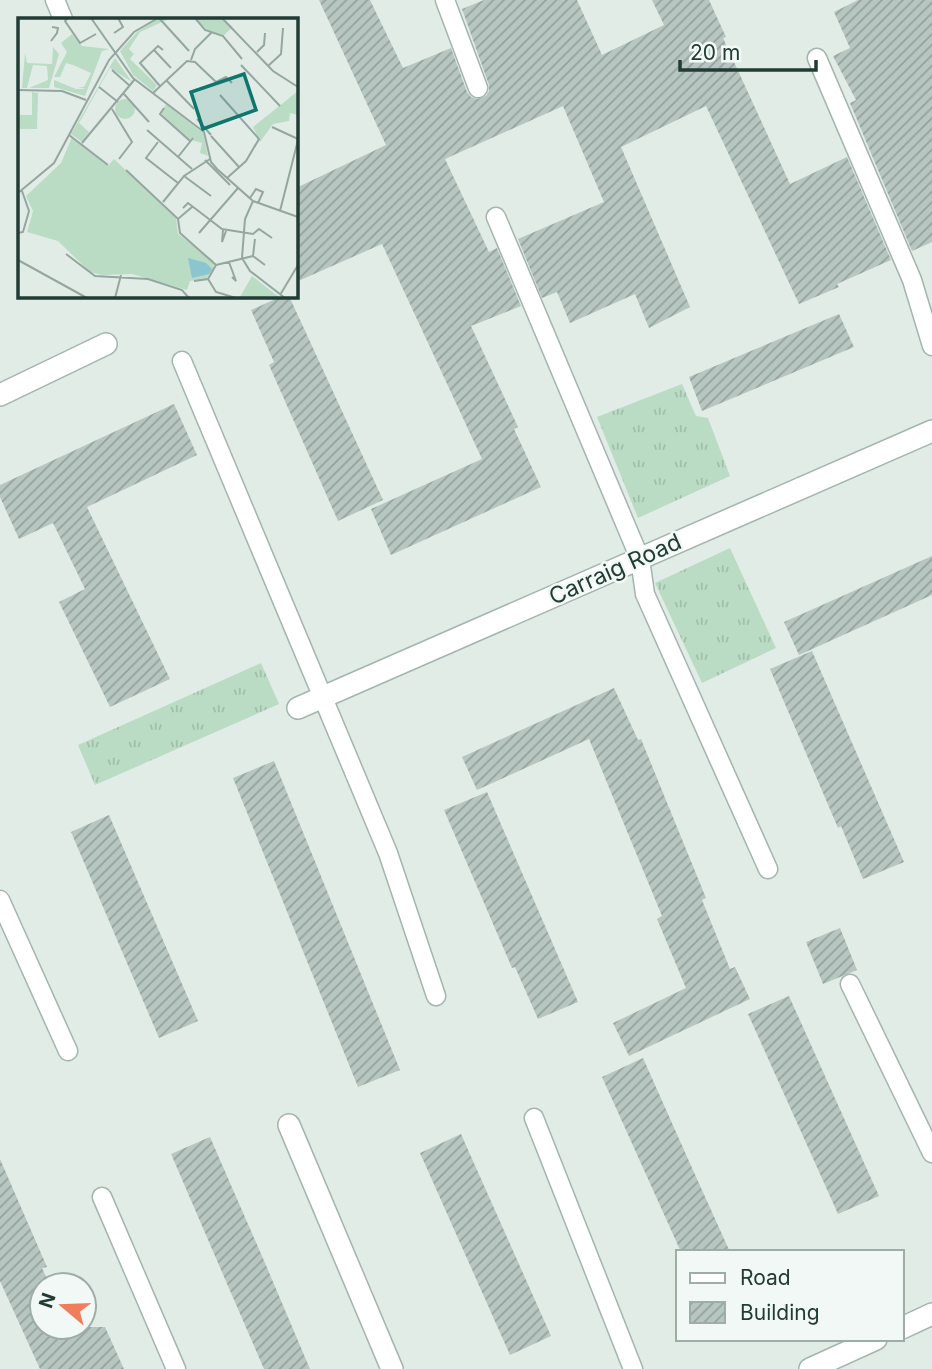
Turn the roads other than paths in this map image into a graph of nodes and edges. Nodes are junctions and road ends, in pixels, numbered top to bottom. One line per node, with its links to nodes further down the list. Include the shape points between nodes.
1 (55, 0): 3 (lane)
2 (445, 0): 5 (lane)
3 (63, 18)
4 (817, 58): 8 (lane, via 912,280)
5 (478, 88)
6 (496, 217): 12 (lane)
7 (106, 344): 10 (street)
8 (932, 346)
9 (182, 361): 13 (lane)
10 (0, 395)
11 (932, 430): 12 (street, Carraig Road)
12 (640, 559): 13 (street, Carraig Road); 15 (lane, via 645,594)
13 (322, 698): 14 (street, Carraig Road); 18 (lane, via 388,853)
14 (298, 708)
15 (768, 869)
16 (0, 900): 19 (lane)
17 (850, 984): 22 (lane)
18 (436, 996)
19 (68, 1051)
20 (534, 1118): 29 (lane)
21 (289, 1125): 28 (street)
22 (932, 1153)
23 (102, 1197): 27 (lane)
24 (932, 1314): 25 (street)
25 (904, 1327)
26 (872, 1341): 30 (street)
27 (177, 1369)
28 (392, 1369)
29 (633, 1369)
30 (810, 1369)

